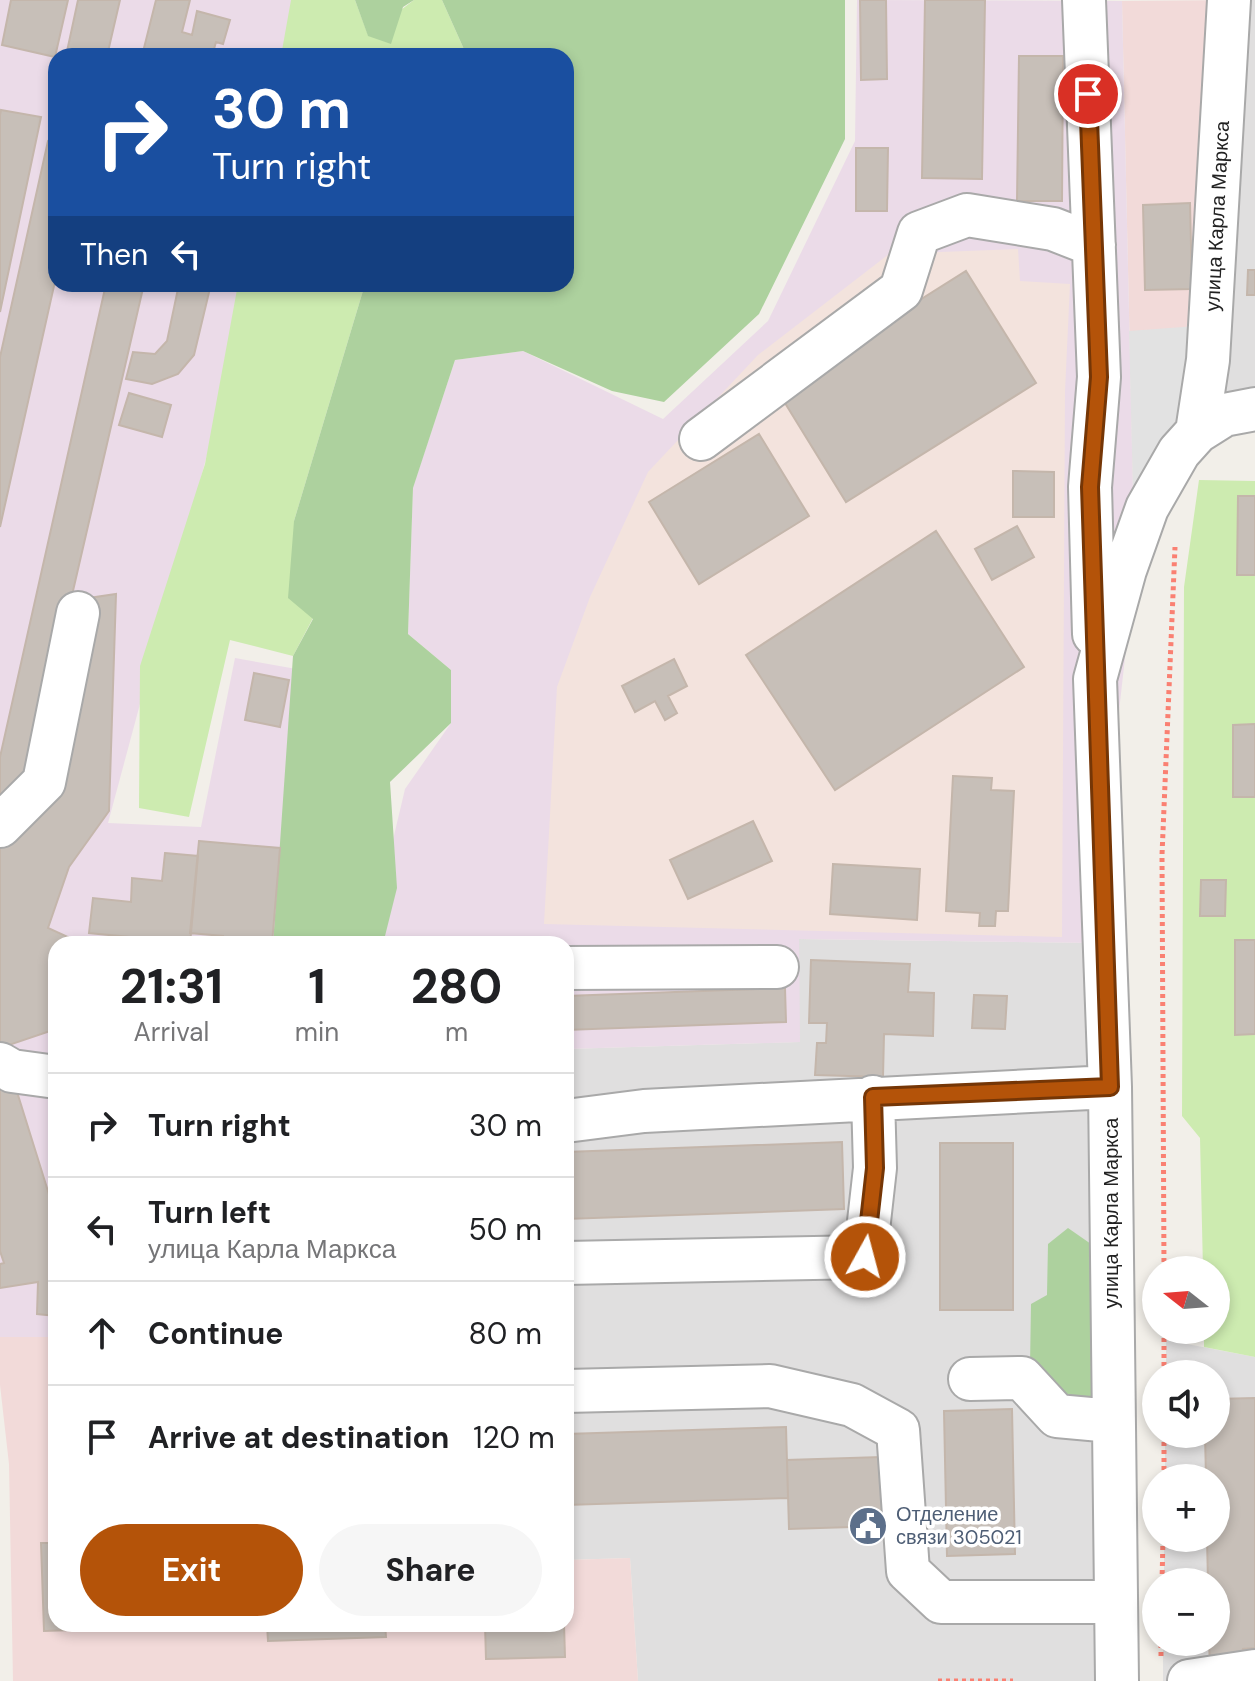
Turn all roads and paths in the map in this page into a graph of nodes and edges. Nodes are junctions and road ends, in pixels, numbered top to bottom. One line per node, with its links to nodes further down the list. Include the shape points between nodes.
1 (1084, 0): 3 (street)
2 (1229, 0): 5 (street, улица Карла Маркса, via 1208,360)
3 (1094, 245): 6 (street, via 1053,229 967,215 919,233 901,290); 9 (street, via 1099,377 1090,487)
4 (1255, 409): 5 (street, улица Карла Маркса, via 1224,415)
5 (1197, 432): 9 (street, улица Карла Маркса, via 1179,452 1147,508)
6 (701, 439)
7 (1176, 532): 18 (path, via 1162,855)
8 (78, 613): 10 (street, via 44,782)
9 (1095, 679): 15 (street, улица Карла Маркса)
10 (0, 826)
11 (777, 967): 12 (street)
12 (574, 968)
13 (0, 1064): 14 (street)
14 (48, 1076)
15 (1110, 1087): 16 (street); 22 (street, улица Карла Маркса)
16 (873, 1097): 17 (street); 19 (street, via 875,1168 865,1257)
17 (574, 1120)
18 (1164, 1256)
19 (574, 1263)
20 (970, 1379): 22 (street, via 1022,1378 1057,1416)
21 (574, 1391): 23 (street, via 770,1386 852,1405 898,1430 908,1571 941,1602)
22 (1112, 1421): 23 (street, улица Карла Маркса)
23 (1116, 1602): 27 (street, улица Карла Маркса)
24 (1255, 1671): 28 (street)
25 (938, 1681): 26 (path)
26 (1013, 1681)
27 (1117, 1681)
28 (1189, 1681)

